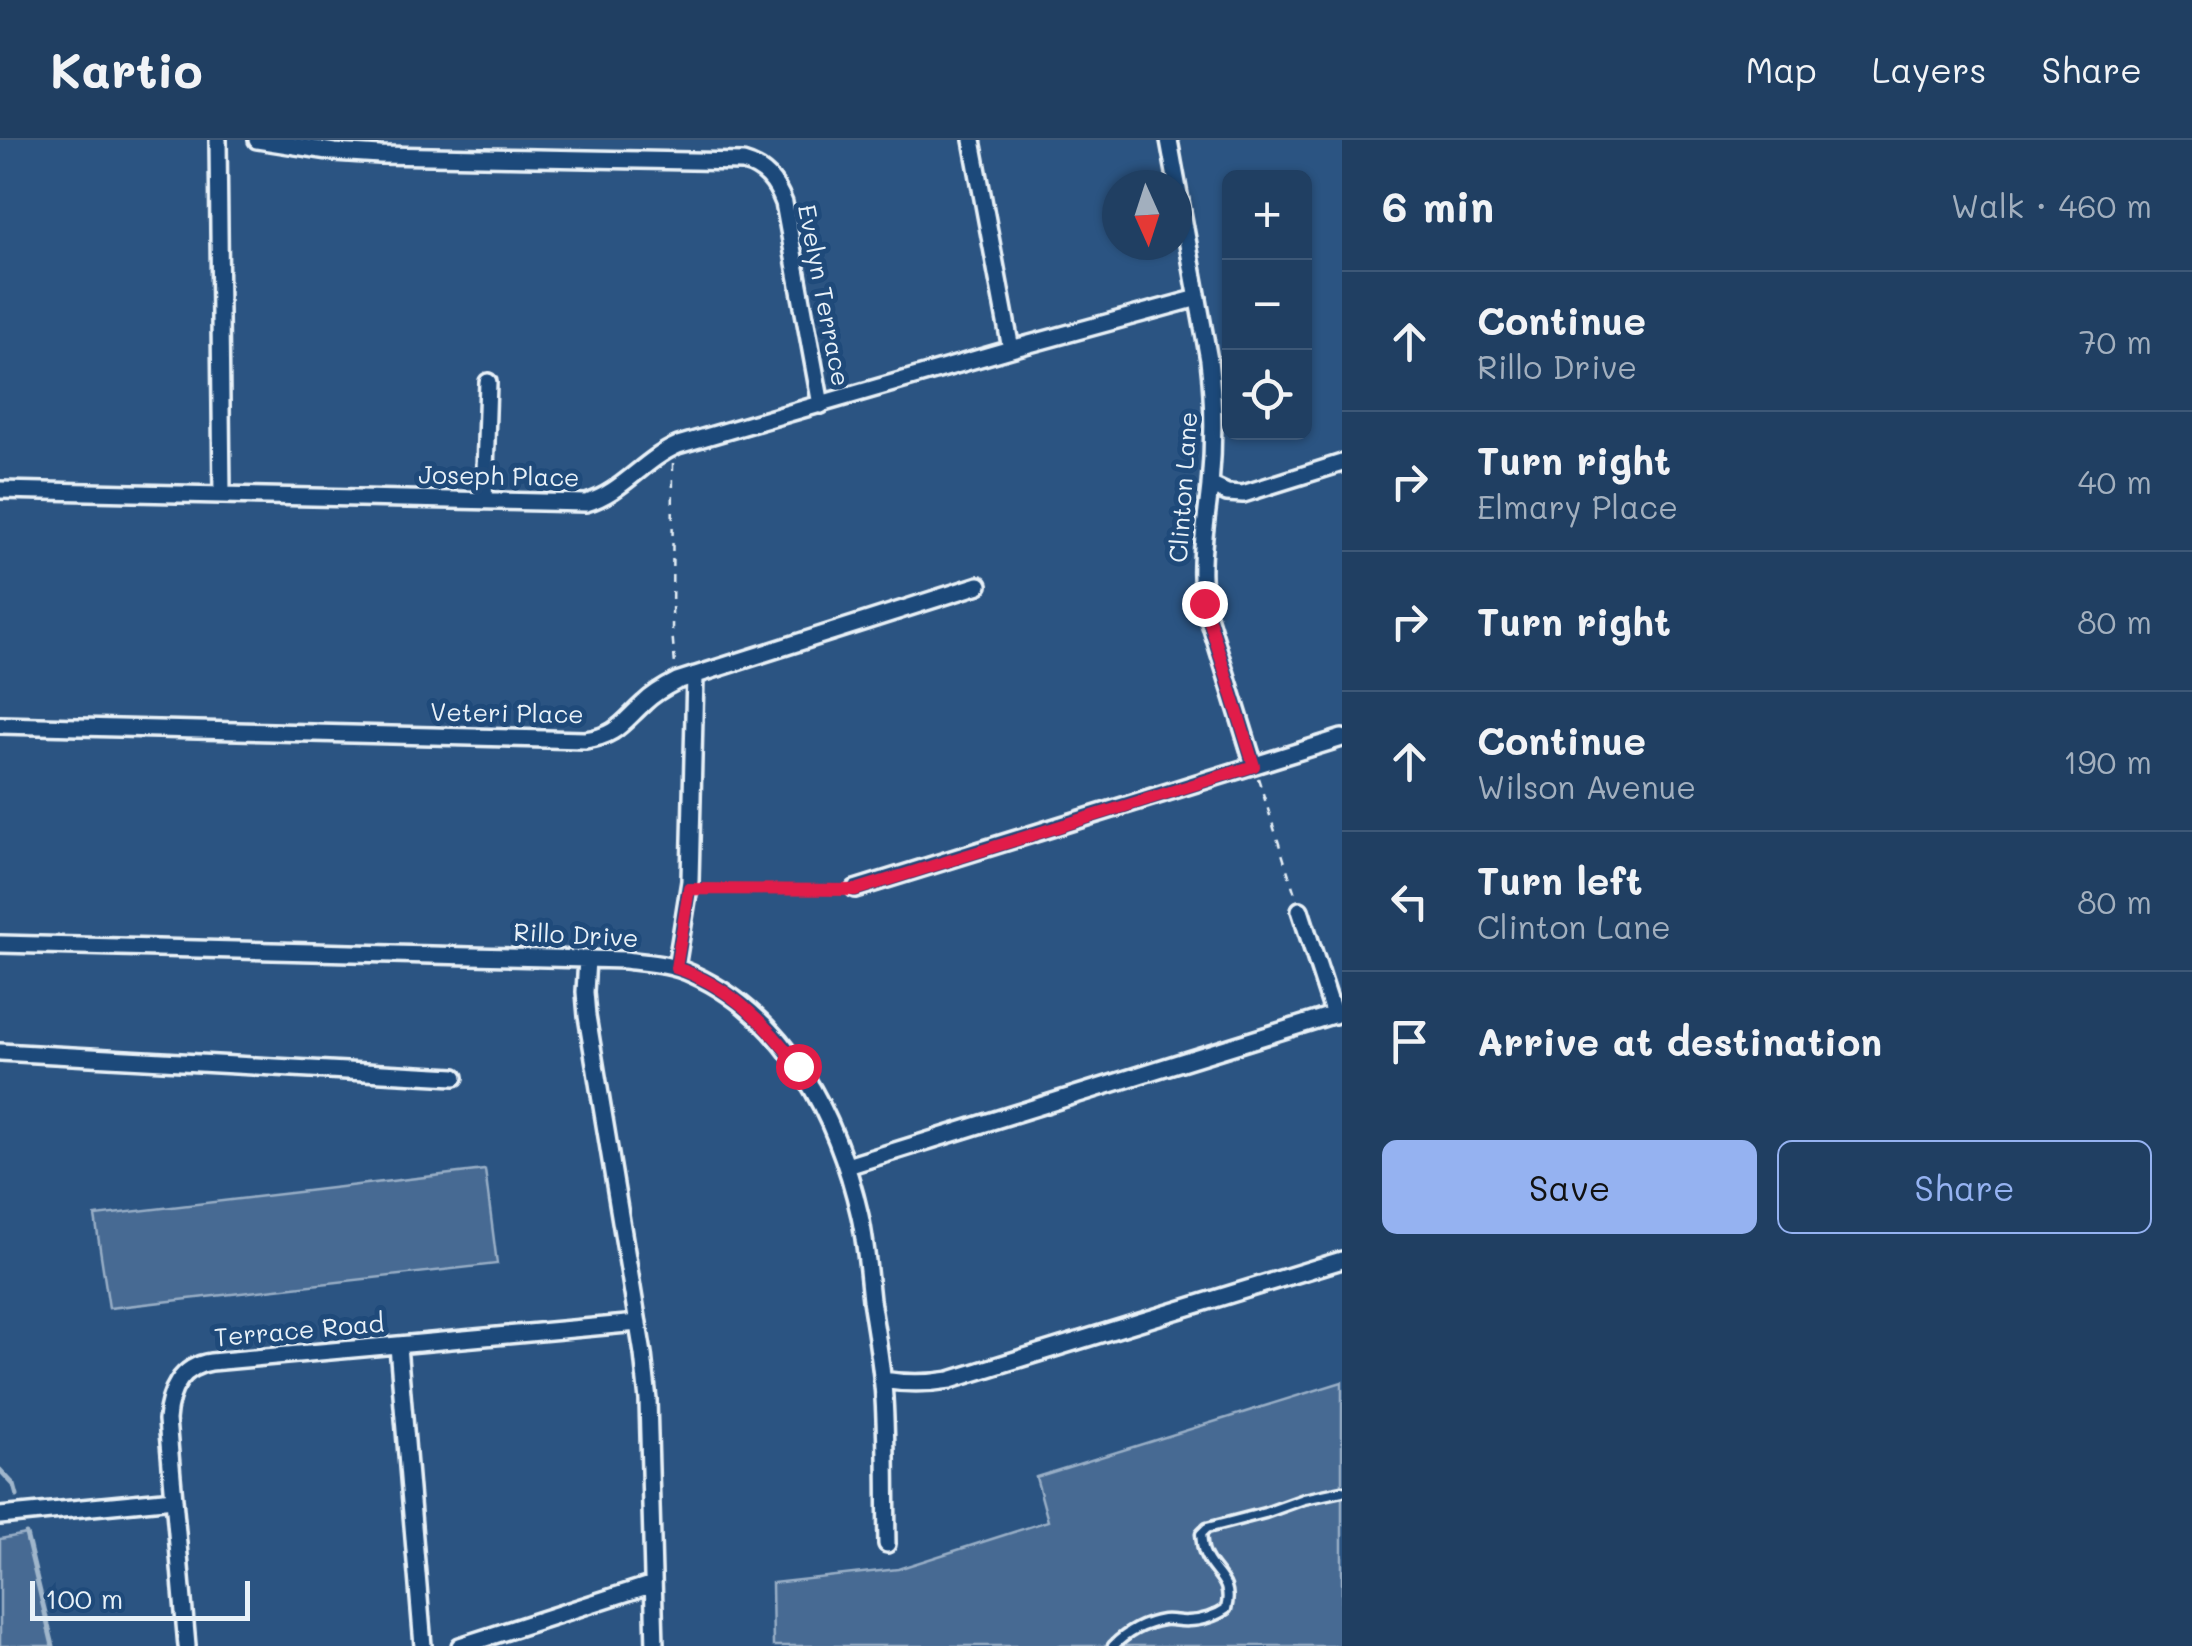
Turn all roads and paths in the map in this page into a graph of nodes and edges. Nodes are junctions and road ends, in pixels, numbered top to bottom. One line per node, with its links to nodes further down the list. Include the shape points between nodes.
1 (218, 140): 14 (street)
2 (256, 140): 5 (street, Evelyn Terrace)
3 (972, 140): 7 (street)
4 (1169, 140): 6 (street, Clinton Lane)
5 (356, 146): 9 (street, Evelyn Terrace, via 756,166 773,180 784,203)
6 (1198, 298): 7 (street, Joseph Place); 12 (street, Clinton Lane, via 1213,395)
7 (1011, 349): 9 (street, Joseph Place)
8 (488, 382): 15 (street)
9 (820, 405): 10 (street, Joseph Place)
10 (668, 450): 15 (street, Joseph Place, via 616,490 586,503); 18 (path)
11 (1342, 462): 12 (street, via 1243,494)
12 (1210, 485): 21 (street, Clinton Lane, via 1204,603)
13 (0, 490): 14 (street, Joseph Place)
14 (222, 494): 15 (street, Joseph Place)
15 (484, 501)
16 (979, 585): 17 (street, Veteri Place)
17 (695, 675): 18 (street, Veteri Place); 22 (street)
18 (677, 681): 19 (street, Veteri Place, via 614,732 584,740)
19 (0, 726)
20 (1342, 738): 21 (street)
21 (1254, 766): 23 (street); 24 (path)
22 (689, 889): 23 (path); 27 (street)
23 (855, 890)
24 (1300, 910): 28 (street)
25 (0, 944): 26 (street, Rillo Drive)
26 (587, 959): 27 (street, Rillo Drive); 33 (street, via 588,1016)
27 (676, 968): 31 (street, Rillo Drive, via 718,986 776,1036 823,1107)
28 (1338, 1014): 31 (street)
29 (0, 1052): 30 (street)
30 (456, 1077)
31 (846, 1166): 35 (street, Rillo Drive, via 861,1221)
32 (1341, 1264): 35 (street, via 950,1380)
33 (638, 1324): 34 (street, Terrace Road); 40 (street, via 648,1400)
34 (398, 1346): 37 (street, Terrace Road, via 188,1369 172,1391 166,1420); 42 (street)
35 (882, 1380): 39 (street, Rillo Drive)
36 (1342, 1491): 45 (lane, via 1207,1528 1201,1534 1204,1553 1225,1583 1226,1608 1194,1621 1145,1625)
37 (174, 1499): 38 (street); 41 (street, Terrace Road)
38 (0, 1516)
39 (887, 1544)
40 (653, 1584): 43 (street); 44 (street)
41 (188, 1646)
42 (422, 1646)
43 (460, 1646)
44 (655, 1646)
45 (1113, 1646)

